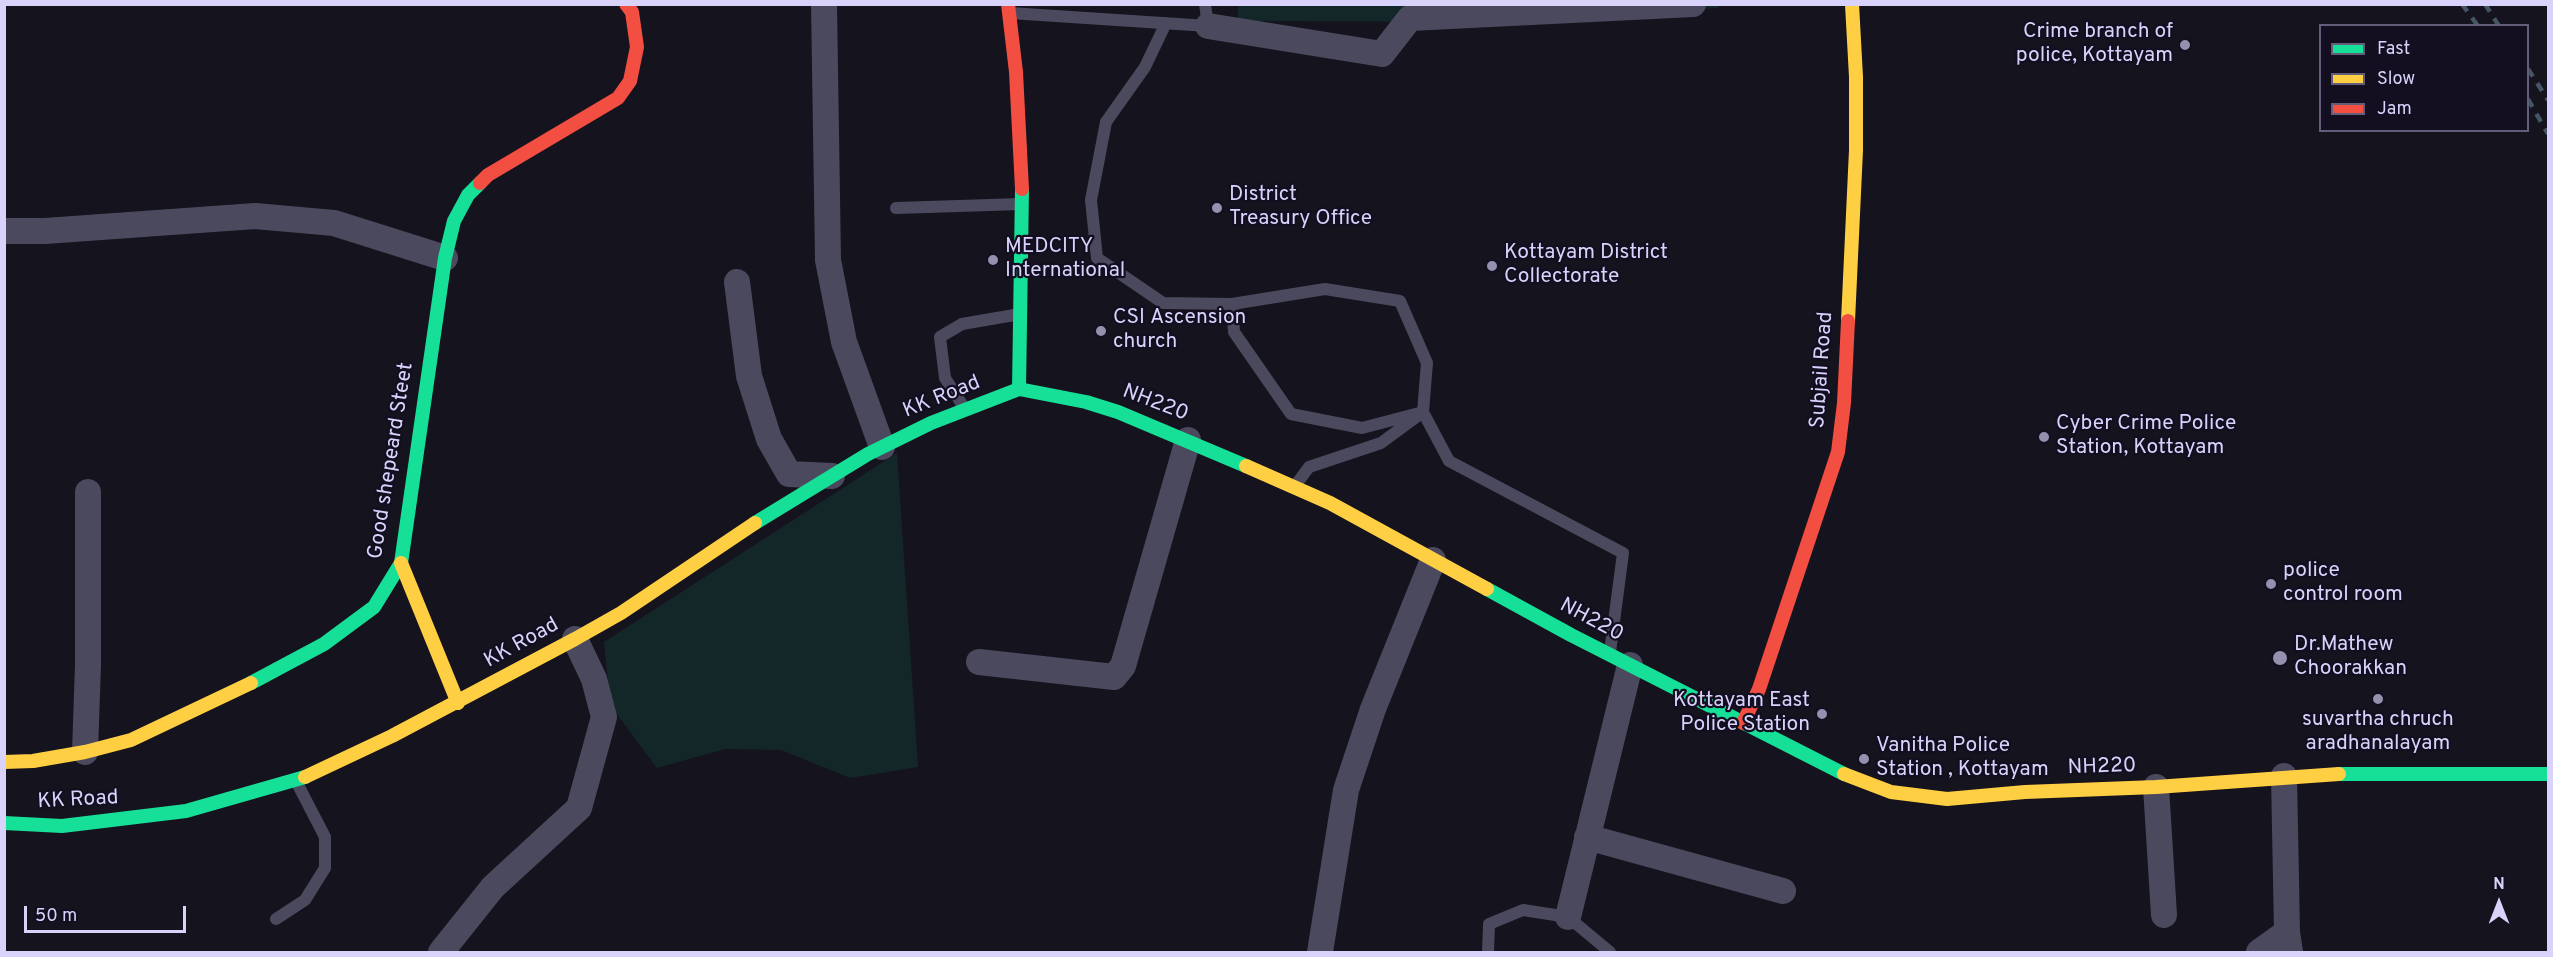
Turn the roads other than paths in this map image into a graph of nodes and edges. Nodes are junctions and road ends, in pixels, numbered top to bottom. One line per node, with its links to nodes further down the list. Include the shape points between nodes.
1 (626, 4): 11 (main road, Good shepeard Steet, via 632,12 637,47 630,81 618,98 489,175 468,195 454,221)
2 (824, 4): 19 (street, via 828,260 844,342)
3 (1693, 4): 6 (street, via 1410,18 1382,54)
4 (1852, 4): 29 (main road, Subjail Road, via 1856,150 1844,403 1838,452 1759,689)
5 (1009, 9): 7 (lane); 8 (main road)
6 (1207, 15): 7 (lane)
7 (1166, 23): 13 (lane, via 1145,67 1106,122 1091,200 1097,258 1163,303)
8 (1023, 204): 9 (lane); 14 (main road)
9 (896, 208)
10 (4, 231): 11 (street, via 255,216 334,223)
11 (445, 258): 24 (main road, Good shepeard Steet)
12 (737, 282): 20 (street, via 749,376 769,439 789,474)
13 (1232, 304): 17 (lane, via 1234,332 1291,414 1362,428); 17 (lane, via 1325,289 1400,301 1427,363)
14 (1020, 314): 15 (main road); 16 (lane, via 962,324 940,337 945,378)
15 (1019, 389): 16 (main road, KK Road); 18 (main road, NH220, via 1086,402)
16 (966, 410): 19 (main road, KK Road)
17 (1423, 412): 21 (lane, via 1382,443 1309,467); 26 (lane, via 1449,461 1623,553)
18 (1188, 440): 21 (main road, NH220); 27 (street, via 1122,666 1114,677)
19 (882, 447): 20 (main road, KK Road)
20 (832, 476): 25 (main road, KK Road)
21 (1294, 486): 23 (main road, NH220)
22 (88, 492): 30 (street)
23 (1433, 560): 26 (main road, NH220); 44 (street, via 1373,709 1346,790)
24 (401, 563): 28 (main road); 30 (main road, Good shepeard Steet, via 374,608 324,644 131,740)
25 (575, 639): 28 (main road, KK Road); 43 (street, via 594,679 604,717 579,808 494,887)
26 (1620, 660): 29 (main road, NH220); 37 (street)
27 (979, 662)
28 (458, 703): 34 (main road, KK Road)
29 (1743, 723): 35 (main road, NH220, via 1840,774 1919,797)
30 (85, 752): 31 (main road, Good shepeard Steet)
31 (4, 762)
32 (2548, 774): 33 (main road, NH220)
33 (2284, 776): 35 (main road, NH220); 42 (street)
34 (296, 780): 36 (main road, KK Road, via 186,811 62,826); 41 (lane, via 325,837 325,868 305,900)
35 (2156, 787): 39 (street)
36 (4, 823)
37 (1587, 837): 38 (street); 40 (street)
38 (1783, 891)
39 (2164, 915)
40 (1568, 917): 45 (lane, via 1523,910 1489,924); 46 (lane)
41 (276, 919)
42 (2288, 942): 47 (street)
43 (441, 952)
44 (1320, 952)
45 (1488, 952)
46 (1610, 952)
47 (2259, 952)

